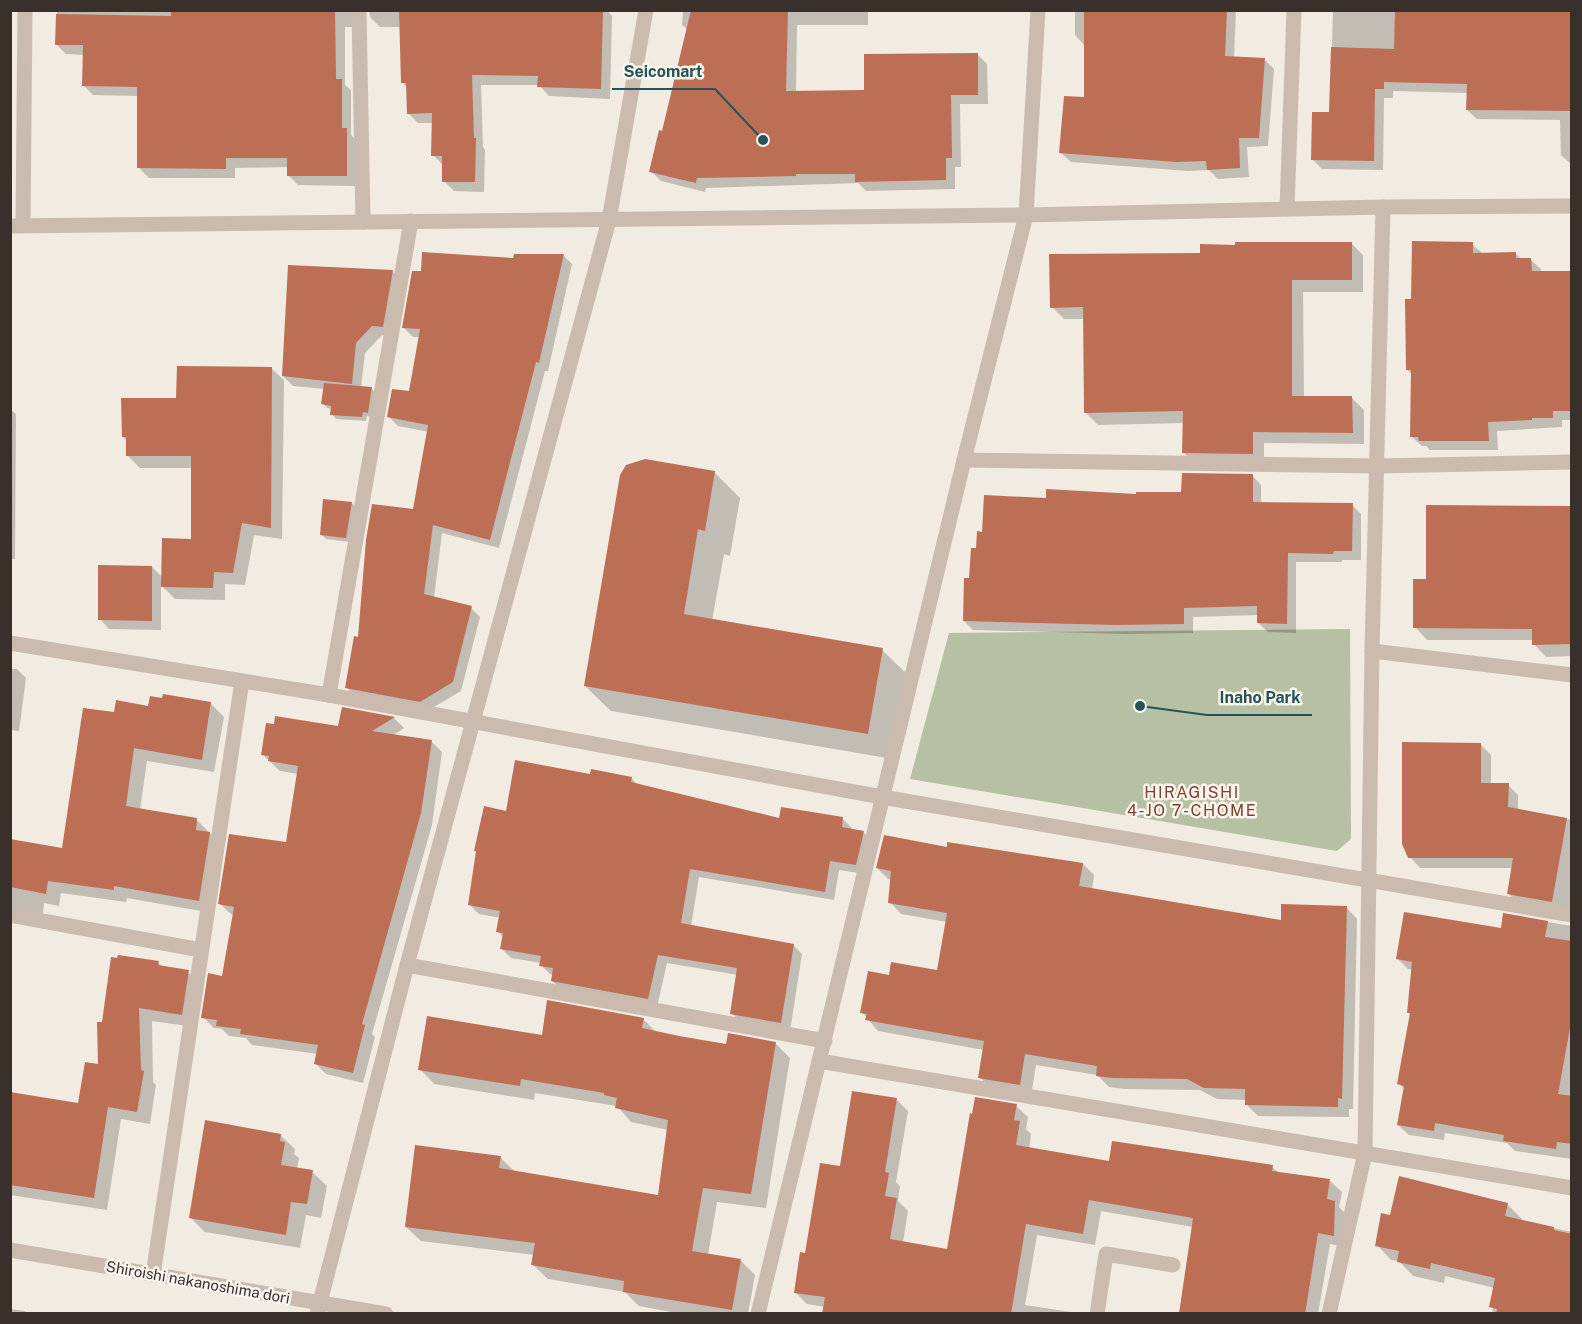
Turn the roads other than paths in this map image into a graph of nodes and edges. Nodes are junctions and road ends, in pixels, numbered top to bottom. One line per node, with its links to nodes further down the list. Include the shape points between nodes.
1 (25, 10): 13 (street)
2 (359, 10): 12 (street)
3 (646, 10): 10 (street)
4 (1038, 10): 9 (street)
5 (1294, 10): 8 (street)
6 (1572, 206): 7 (street)
7 (1383, 207): 8 (street); 16 (street)
8 (1287, 209): 9 (street)
9 (1026, 215): 10 (street); 14 (street)
10 (609, 220): 11 (street); 22 (street)
11 (411, 221): 12 (street); 21 (street)
12 (363, 222): 13 (street)
13 (17, 226)
14 (964, 460): 16 (street); 23 (street)
15 (1572, 462): 16 (street)
16 (1377, 466): 18 (street)
17 (10, 643): 20 (street)
18 (1372, 651): 19 (street); 24 (street)
19 (1572, 675)
20 (242, 681): 21 (street); 27 (street)
21 (329, 695): 22 (street)
22 (474, 722): 23 (street); 28 (street)
23 (882, 797): 24 (street); 29 (street)
24 (1370, 879): 26 (street); 31 (street)
25 (10, 915): 27 (street)
26 (1572, 915)
27 (201, 950): 35 (street)
28 (407, 965): 29 (street); 36 (street)
29 (825, 1041): 30 (street)
30 (819, 1061): 31 (street); 38 (street)
31 (1365, 1153): 32 (street); 40 (street)
32 (1572, 1188)
33 (10, 1250): 35 (street, Shiroishi nakanoshima dori)
34 (1173, 1265): 39 (street, via 1106,1254)
35 (153, 1275): 36 (street, Shiroishi nakanoshima dori)
36 (318, 1308): 37 (street, Shiroishi nakanoshima dori)
37 (386, 1314)
38 (758, 1314)
39 (1097, 1314)
40 (1329, 1314)

